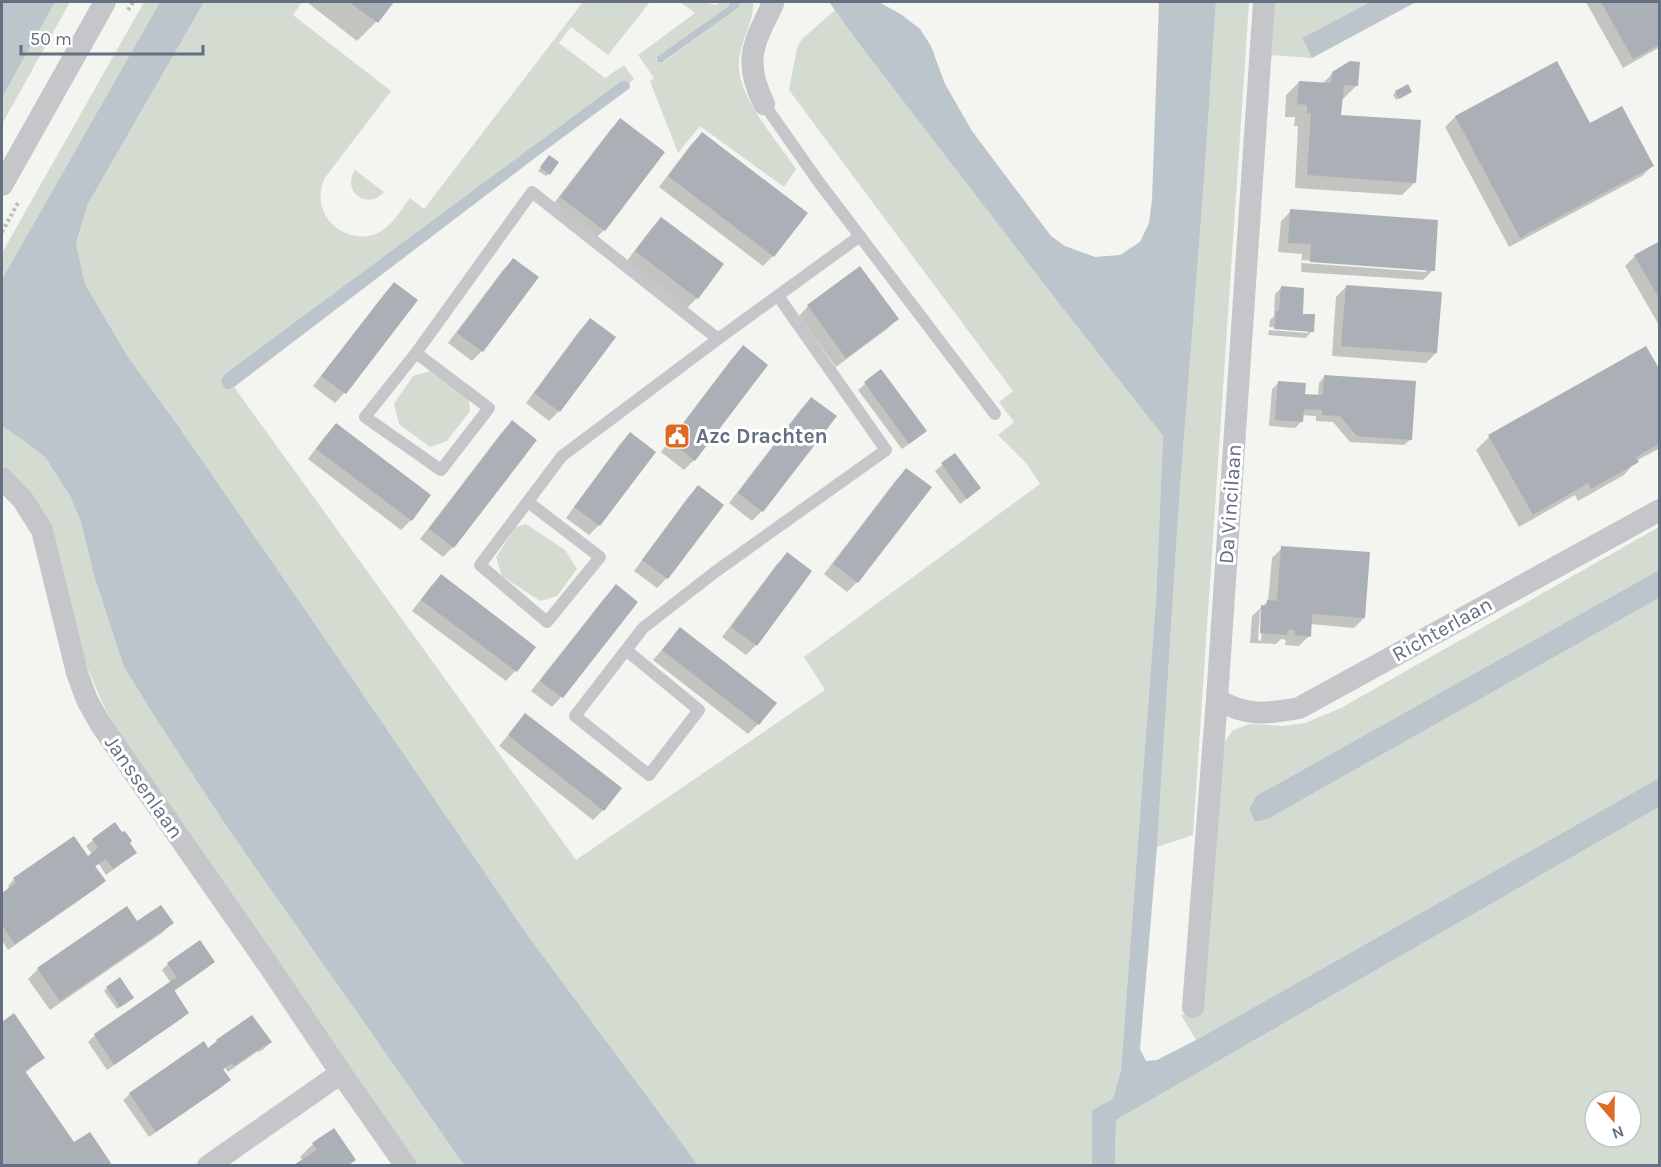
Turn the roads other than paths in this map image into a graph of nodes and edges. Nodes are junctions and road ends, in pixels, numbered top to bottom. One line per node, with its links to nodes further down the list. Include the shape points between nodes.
1 (105, 2): 5 (street)
2 (771, 2): 4 (street, via 755,41 751,64)
3 (1264, 2): 15 (street, Da Vincilaan)
4 (764, 104): 6 (lane)
5 (2, 185)
6 (860, 236): 7 (lane); 10 (lane)
7 (778, 296): 8 (lane); 14 (lane, via 886,450 715,572 643,628)
8 (718, 339): 9 (lane, via 532,192); 12 (lane, via 562,456)
9 (416, 353): 9 (lane, via 365,417 441,470 489,408)
10 (995, 414)
11 (2, 478): 17 (street, Janssenlaan, via 23,500 42,530 77,673 100,725)
12 (528, 502): 12 (lane, via 600,557 547,622 480,565)
13 (1659, 510): 15 (street, Richterlaan, via 1299,708 1249,712)
14 (626, 650): 14 (lane, via 699,710 649,775 575,716)
15 (1217, 699): 16 (street, Da Vincilaan)
16 (1193, 1007)
17 (341, 1072): 18 (street); 19 (street, Janssenlaan)
18 (208, 1166)
19 (406, 1166)

